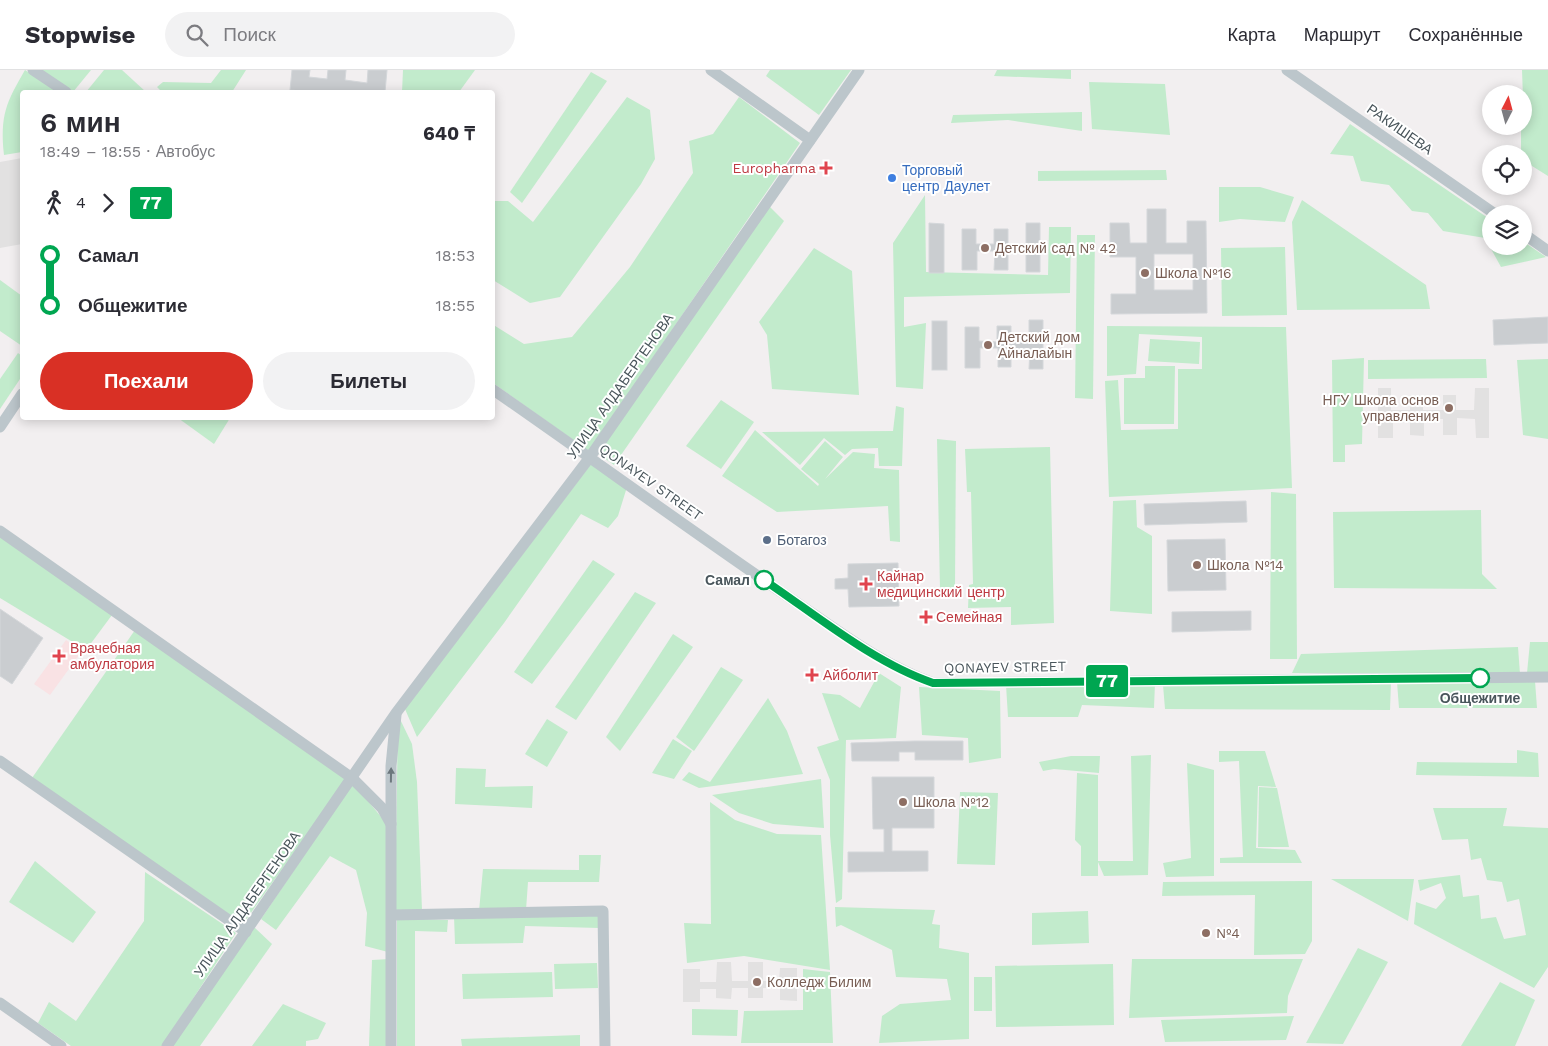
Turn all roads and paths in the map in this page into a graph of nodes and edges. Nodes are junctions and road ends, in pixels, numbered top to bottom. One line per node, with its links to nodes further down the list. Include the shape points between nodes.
1 (33, 70): 5 (street)
2 (711, 70): 6 (street)
3 (859, 70): 6 (street, УЛИЦА АЛДАБЕРГЕНОВА)
4 (1287, 70): 7 (street, РАКИШЕВА)
5 (63, 90)
6 (810, 140): 13 (street, УЛИЦА АЛДАБЕРГЕНОВА)
7 (1482, 205)
8 (1532, 240): 9 (street)
9 (1548, 251)
10 (495, 392): 13 (street, QONAYEV STREET)
11 (20, 397): 12 (street)
12 (0, 427)
13 (590, 457): 15 (street, QONAYEV STREET, via 865,648 910,675 933,683); 16 (street, УЛИЦА АЛДАБЕРГЕНОВА)
14 (0, 531): 18 (street)
15 (1548, 677)
16 (396, 713): 18 (street, УЛИЦА АЛДАБЕРГЕНОВА); 19 (street, one-way to 16, via 391,766)
17 (0, 761): 21 (street)
18 (352, 778): 19 (street, via 382,808); 21 (street, УЛИЦА АЛДАБЕРГЕНОВА)
19 (391, 824): 20 (street)
20 (392, 915): 25 (street); 26 (street, via 602,911)
21 (246, 932): 24 (street, УЛИЦА АЛДАБЕРГЕНОВА)
22 (0, 1003): 23 (street)
23 (61, 1046)
24 (167, 1046)
25 (391, 1046)
26 (605, 1046)

